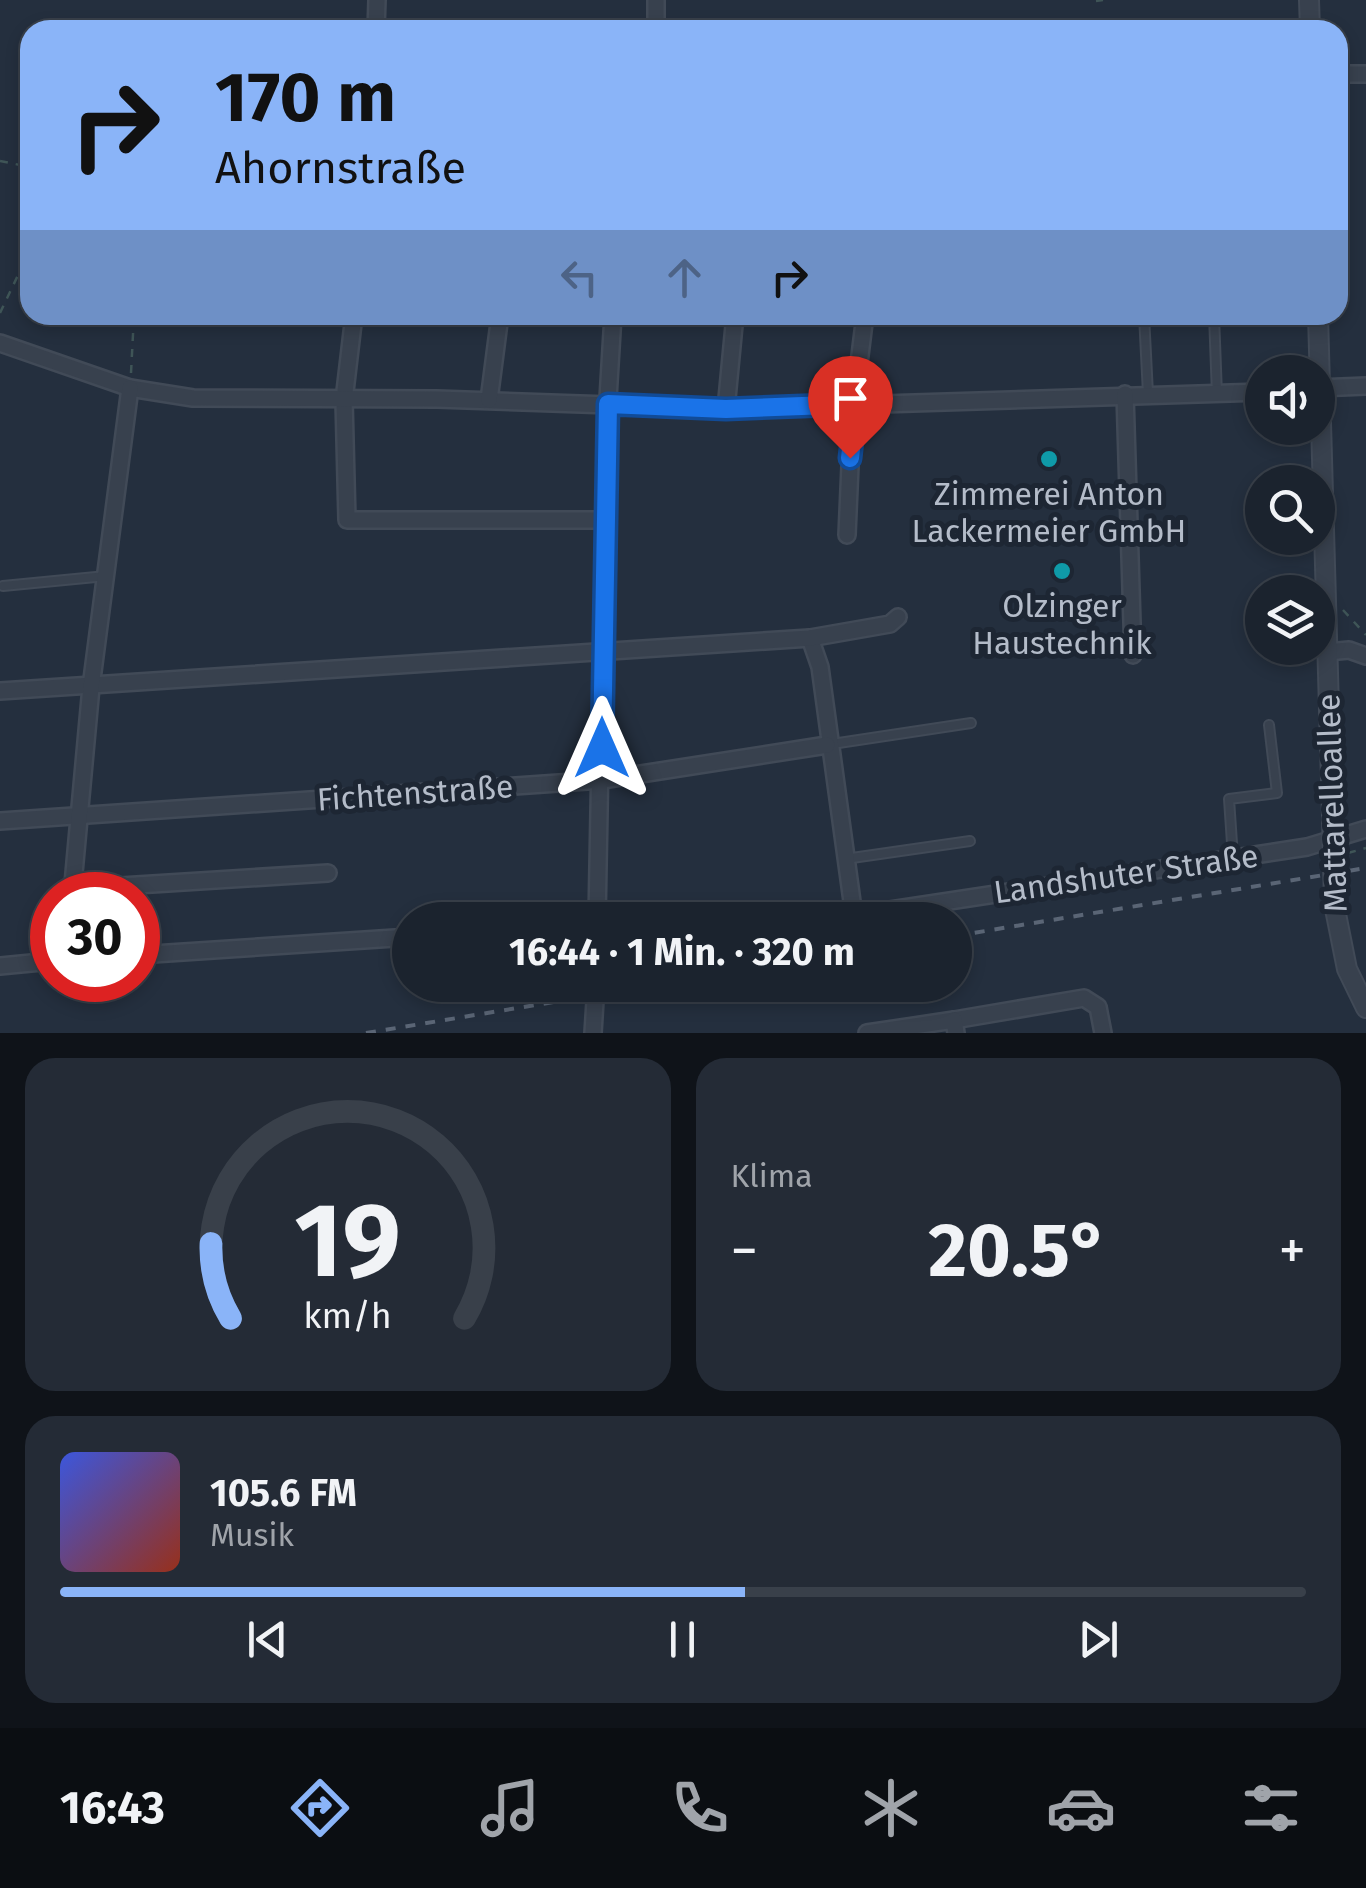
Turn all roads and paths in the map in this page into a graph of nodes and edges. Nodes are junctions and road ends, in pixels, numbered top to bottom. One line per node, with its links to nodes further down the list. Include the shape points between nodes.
1 (1103, 0): 2 (path)
2 (1096, 1)
3 (20, 271): 4 (path)
4 (0, 313)
5 (133, 325): 18 (path)
6 (353, 325): 23 (street)
7 (499, 325): 24 (street)
8 (612, 325): 25 (street)
9 (734, 325): 27 (street)
10 (864, 325): 26 (street)
11 (1145, 325): 21 (lane)
12 (1214, 325): 22 (lane)
13 (1318, 325): 15 (street)
14 (0, 344): 18 (street)
15 (1319, 355)
16 (1366, 386): 17 (street)
17 (1335, 387)
18 (130, 388): 23 (street, via 194,398); 32 (street)
19 (1245, 393): 22 (street)
20 (1125, 394): 21 (street); 26 (street); 40 (street)
21 (1148, 394): 22 (street)
22 (1217, 395)
23 (344, 400): 24 (street); 29 (street, via 347,520)
24 (489, 400): 25 (street)
25 (608, 404): 27 (street); 29 (street)
26 (856, 404): 27 (street); 30 (street)
27 (726, 409)
28 (1321, 445): 31 (street)
29 (606, 520): 39 (street)
30 (847, 534)
31 (1326, 575)
32 (106, 576): 33 (lane); 43 (street)
33 (3, 586)
34 (1335, 590): 36 (path, via 1344,612)
35 (898, 617): 37 (street)
36 (1366, 635)
37 (810, 638): 39 (street); 47 (street, via 820,667)
38 (1335, 651): 41 (street)
39 (602, 652): 43 (street); 48 (street)
40 (1133, 655)
41 (1366, 656)
42 (1327, 665): 66 (street, Mattarelloallee, bridge, via 1334,904 1347,970)
43 (91, 687): 44 (street); 49 (street)
44 (0, 691)
45 (970, 723): 47 (lane)
46 (1269, 725): 53 (lane, via 1277,793 1230,799)
47 (827, 745): 48 (street, Fichtenstraße); 54 (street)
48 (602, 780): 49 (street, Fichtenstraße); 58 (street)
49 (82, 817): 50 (street, Fichtenstraße); 55 (street)
50 (0, 820)
51 (1366, 829): 53 (street, Landshuter Straße, via 1307,847)
52 (970, 840): 54 (lane)
53 (1233, 858): 60 (street, Landshuter Straße)
54 (845, 860): 59 (street)
55 (75, 872)
56 (328, 873): 57 (street)
57 (160, 886)
58 (598, 902)
59 (852, 902)
60 (945, 902)
61 (392, 938): 62 (street)
62 (160, 954)
63 (30, 963): 64 (street)
64 (0, 966)
65 (595, 1002): 68 (street)
66 (1366, 1008)
67 (955, 1026): 69 (street); 70 (street, via 1084,998 1098,1006)
68 (593, 1033)
69 (867, 1033)
70 (1103, 1033)

